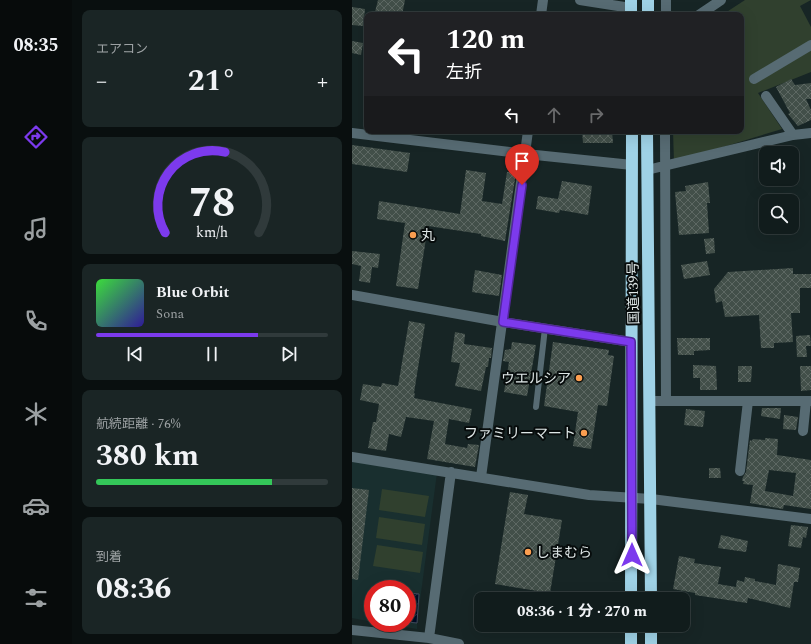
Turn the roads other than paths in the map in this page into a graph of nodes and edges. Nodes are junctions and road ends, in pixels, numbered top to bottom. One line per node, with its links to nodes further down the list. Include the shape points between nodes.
1 (543, 0): 7 (street)
2 (580, 0): 6 (street)
3 (648, 0): 8 (highway)
4 (666, 0): 9 (street)
5 (722, 0): 10 (street)
6 (631, 8)
7 (541, 12)
8 (648, 12)
9 (666, 12)
10 (704, 12)
11 (811, 45): 12 (street)
12 (754, 79)
13 (766, 96): 20 (street)
14 (352, 133): 21 (street)
15 (811, 133): 20 (street)
16 (528, 134): 21 (street)
17 (632, 134): 22 (highway, 国道139号)
18 (647, 134): 24 (highway, 国道139号)
19 (665, 134): 23 (street)
20 (793, 135): 23 (street)
21 (526, 154): 22 (street); 26 (street)
22 (632, 165): 28 (highway, 国道139号)
23 (664, 166): 24 (street); 32 (street)
24 (647, 170): 29 (highway, 国道139号)
25 (352, 295): 26 (street)
26 (503, 322): 27 (street); 38 (street)
27 (545, 328): 28 (street); 33 (lane)
28 (631, 342): 39 (highway, 国道139号)
29 (649, 401): 32 (street); 40 (highway, 国道139号)
30 (748, 401): 31 (street); 32 (street); 36 (street)
31 (808, 401): 34 (street)
32 (666, 402)
33 (536, 407)
34 (803, 430)
35 (352, 457): 37 (street)
36 (740, 471)
37 (450, 472): 38 (street); 47 (street)
38 (481, 477): 39 (street, via 589,495)
39 (632, 497): 40 (street); 42 (highway, 国道139号)
40 (651, 499): 41 (street); 43 (highway, 国道139号)
41 (811, 519)
42 (631, 592)
43 (651, 592)
44 (352, 630): 47 (street)
45 (631, 632): 49 (highway)
46 (651, 632): 50 (highway)
47 (429, 638): 48 (street)
48 (459, 644)
49 (631, 644)
50 (651, 644)

